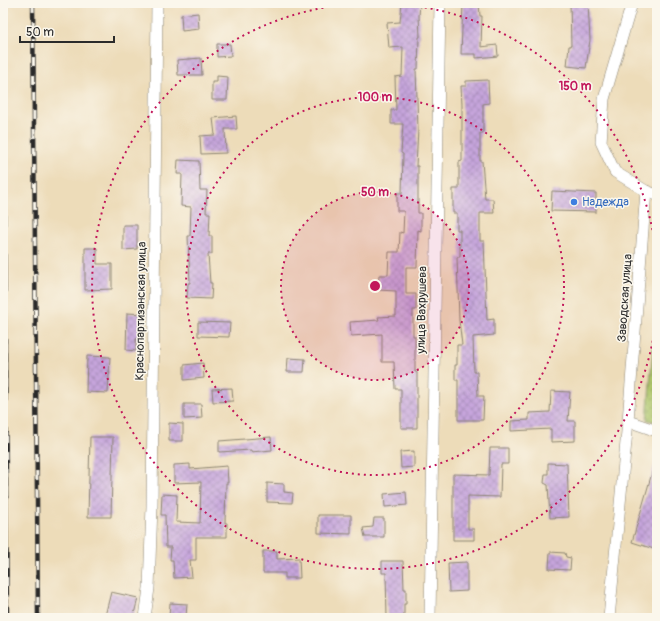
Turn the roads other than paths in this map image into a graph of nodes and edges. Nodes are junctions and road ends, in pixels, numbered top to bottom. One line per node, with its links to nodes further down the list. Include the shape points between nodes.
1 (157, 3): 8 (street, Краснопартизанская улица, via 152,506 149,588)
2 (440, 3): 9 (street, улица Вахрушева)
3 (632, 3): 4 (street, via 604,99 601,142 615,172)
4 (646, 191): 5 (street); 6 (street, Заводская улица)
5 (657, 195)
6 (628, 422): 7 (street); 10 (street, Заводская улица)
7 (657, 431)
8 (145, 618)
9 (430, 618)
10 (609, 618)

